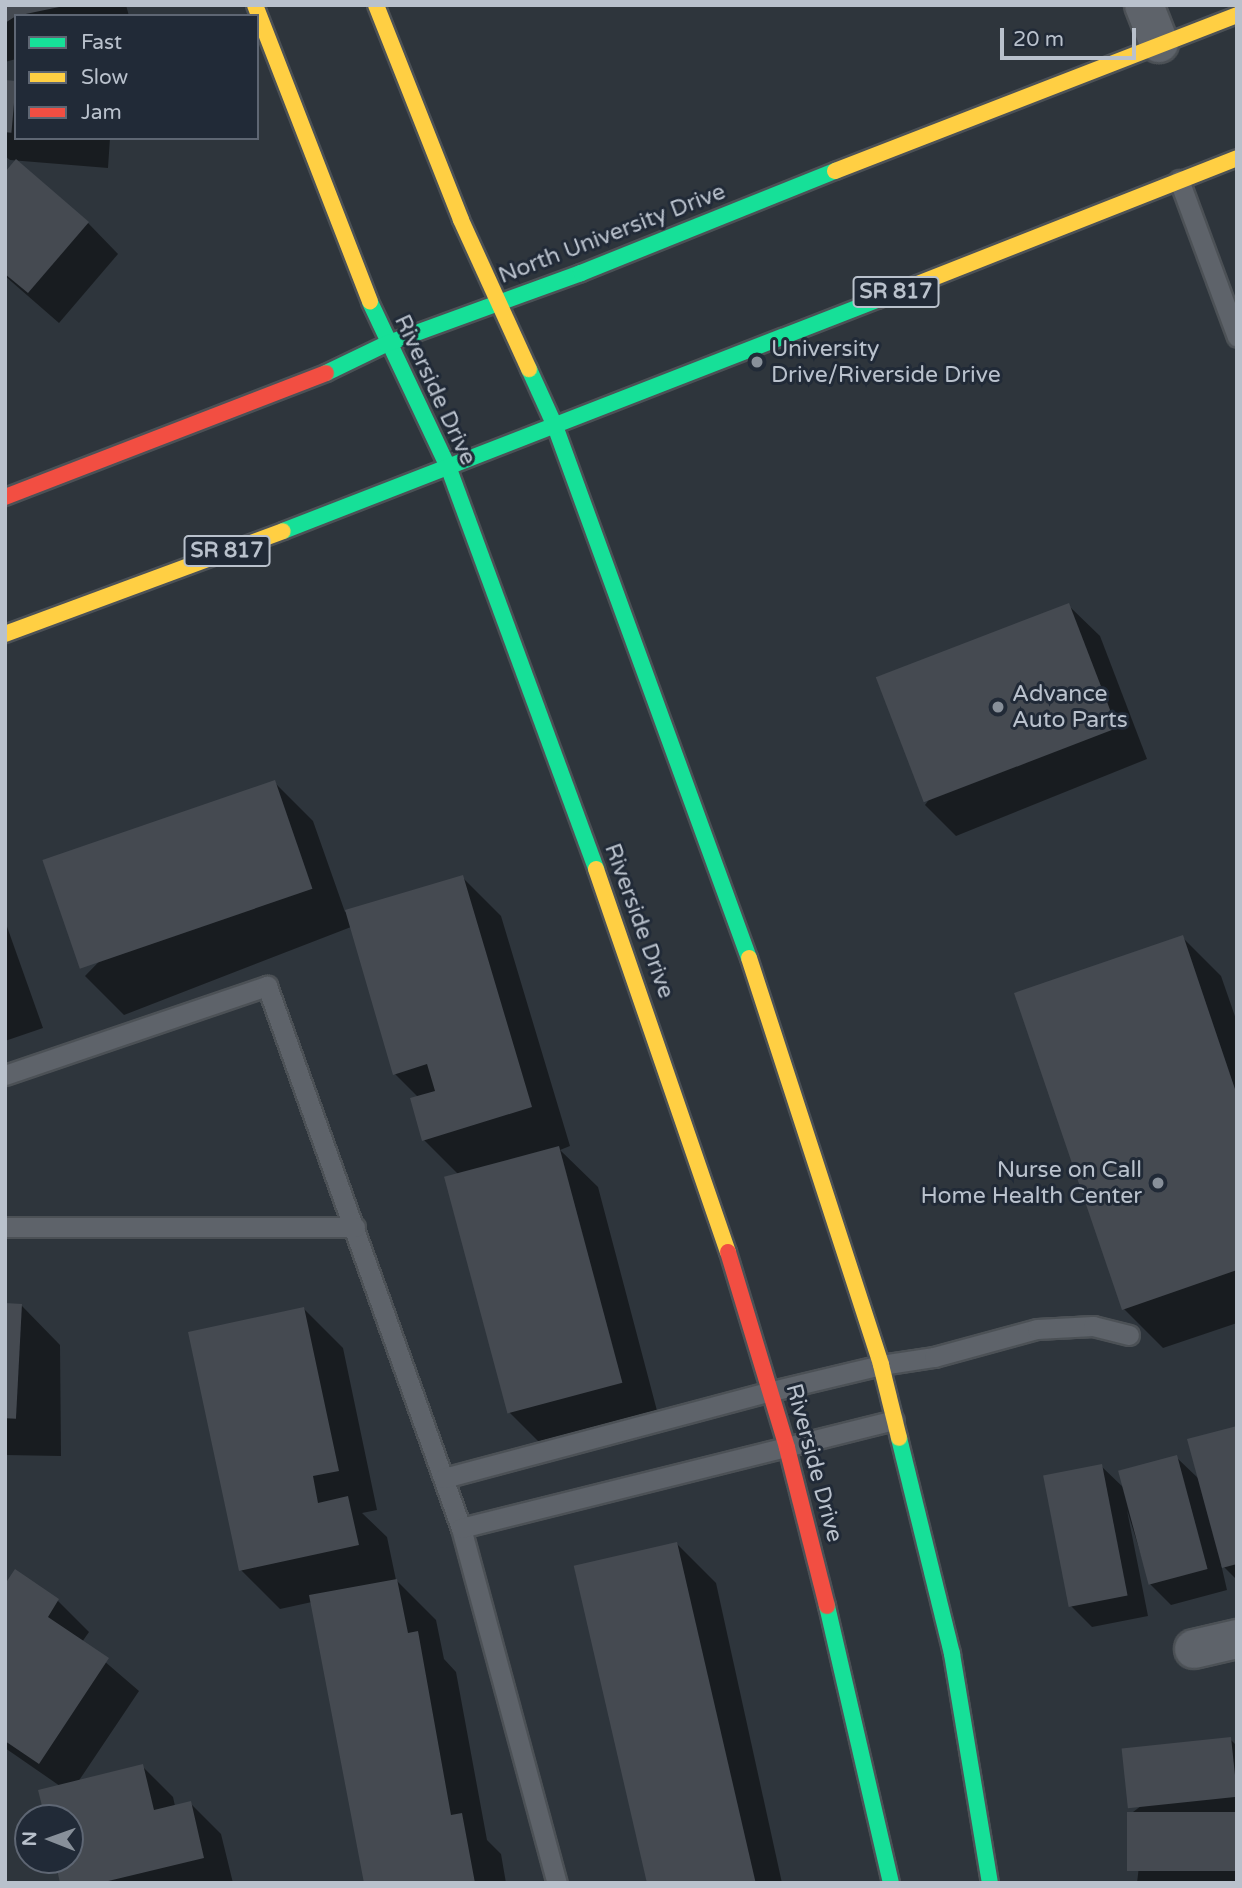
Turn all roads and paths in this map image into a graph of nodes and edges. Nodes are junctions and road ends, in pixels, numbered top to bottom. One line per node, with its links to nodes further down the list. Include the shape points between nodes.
1 (376, 5): 8 (street)
2 (1144, 5): 5 (street)
3 (1237, 15): 5 (street, North University Drive)
4 (259, 18): 10 (street, Riverside Drive)
5 (1160, 43): 8 (street, North University Drive)
6 (1237, 158): 7 (street, SR 817)
7 (1179, 180): 9 (lane); 11 (street, SR 817)
8 (497, 303): 10 (street, North University Drive); 11 (street)
9 (1237, 337)
10 (386, 344): 12 (street, Riverside Drive); 13 (street, North University Drive, via 304,384)
11 (555, 426): 12 (street, SR 817); 19 (street, via 742,937)
12 (449, 469): 14 (street, SR 817); 20 (street, Riverside Drive, via 648,1010)
13 (5, 497)
14 (5, 634)
15 (5, 1075): 17 (lane, via 267,986)
16 (5, 1227): 17 (lane)
17 (355, 1227): 23 (lane)
18 (1129, 1335): 19 (lane, via 1093,1326 1037,1329 934,1357)
19 (881, 1365): 20 (lane); 21 (street)
20 (772, 1391): 22 (street, Riverside Drive); 23 (lane)
21 (894, 1420): 22 (lane); 29 (street, via 952,1654)
22 (787, 1448): 24 (lane); 28 (street, Riverside Drive, via 867,1765)
23 (444, 1478): 24 (lane)
24 (461, 1528): 27 (lane)
25 (1237, 1639): 26 (street)
26 (1194, 1649)
27 (557, 1883)
28 (891, 1883)
29 (990, 1883)

